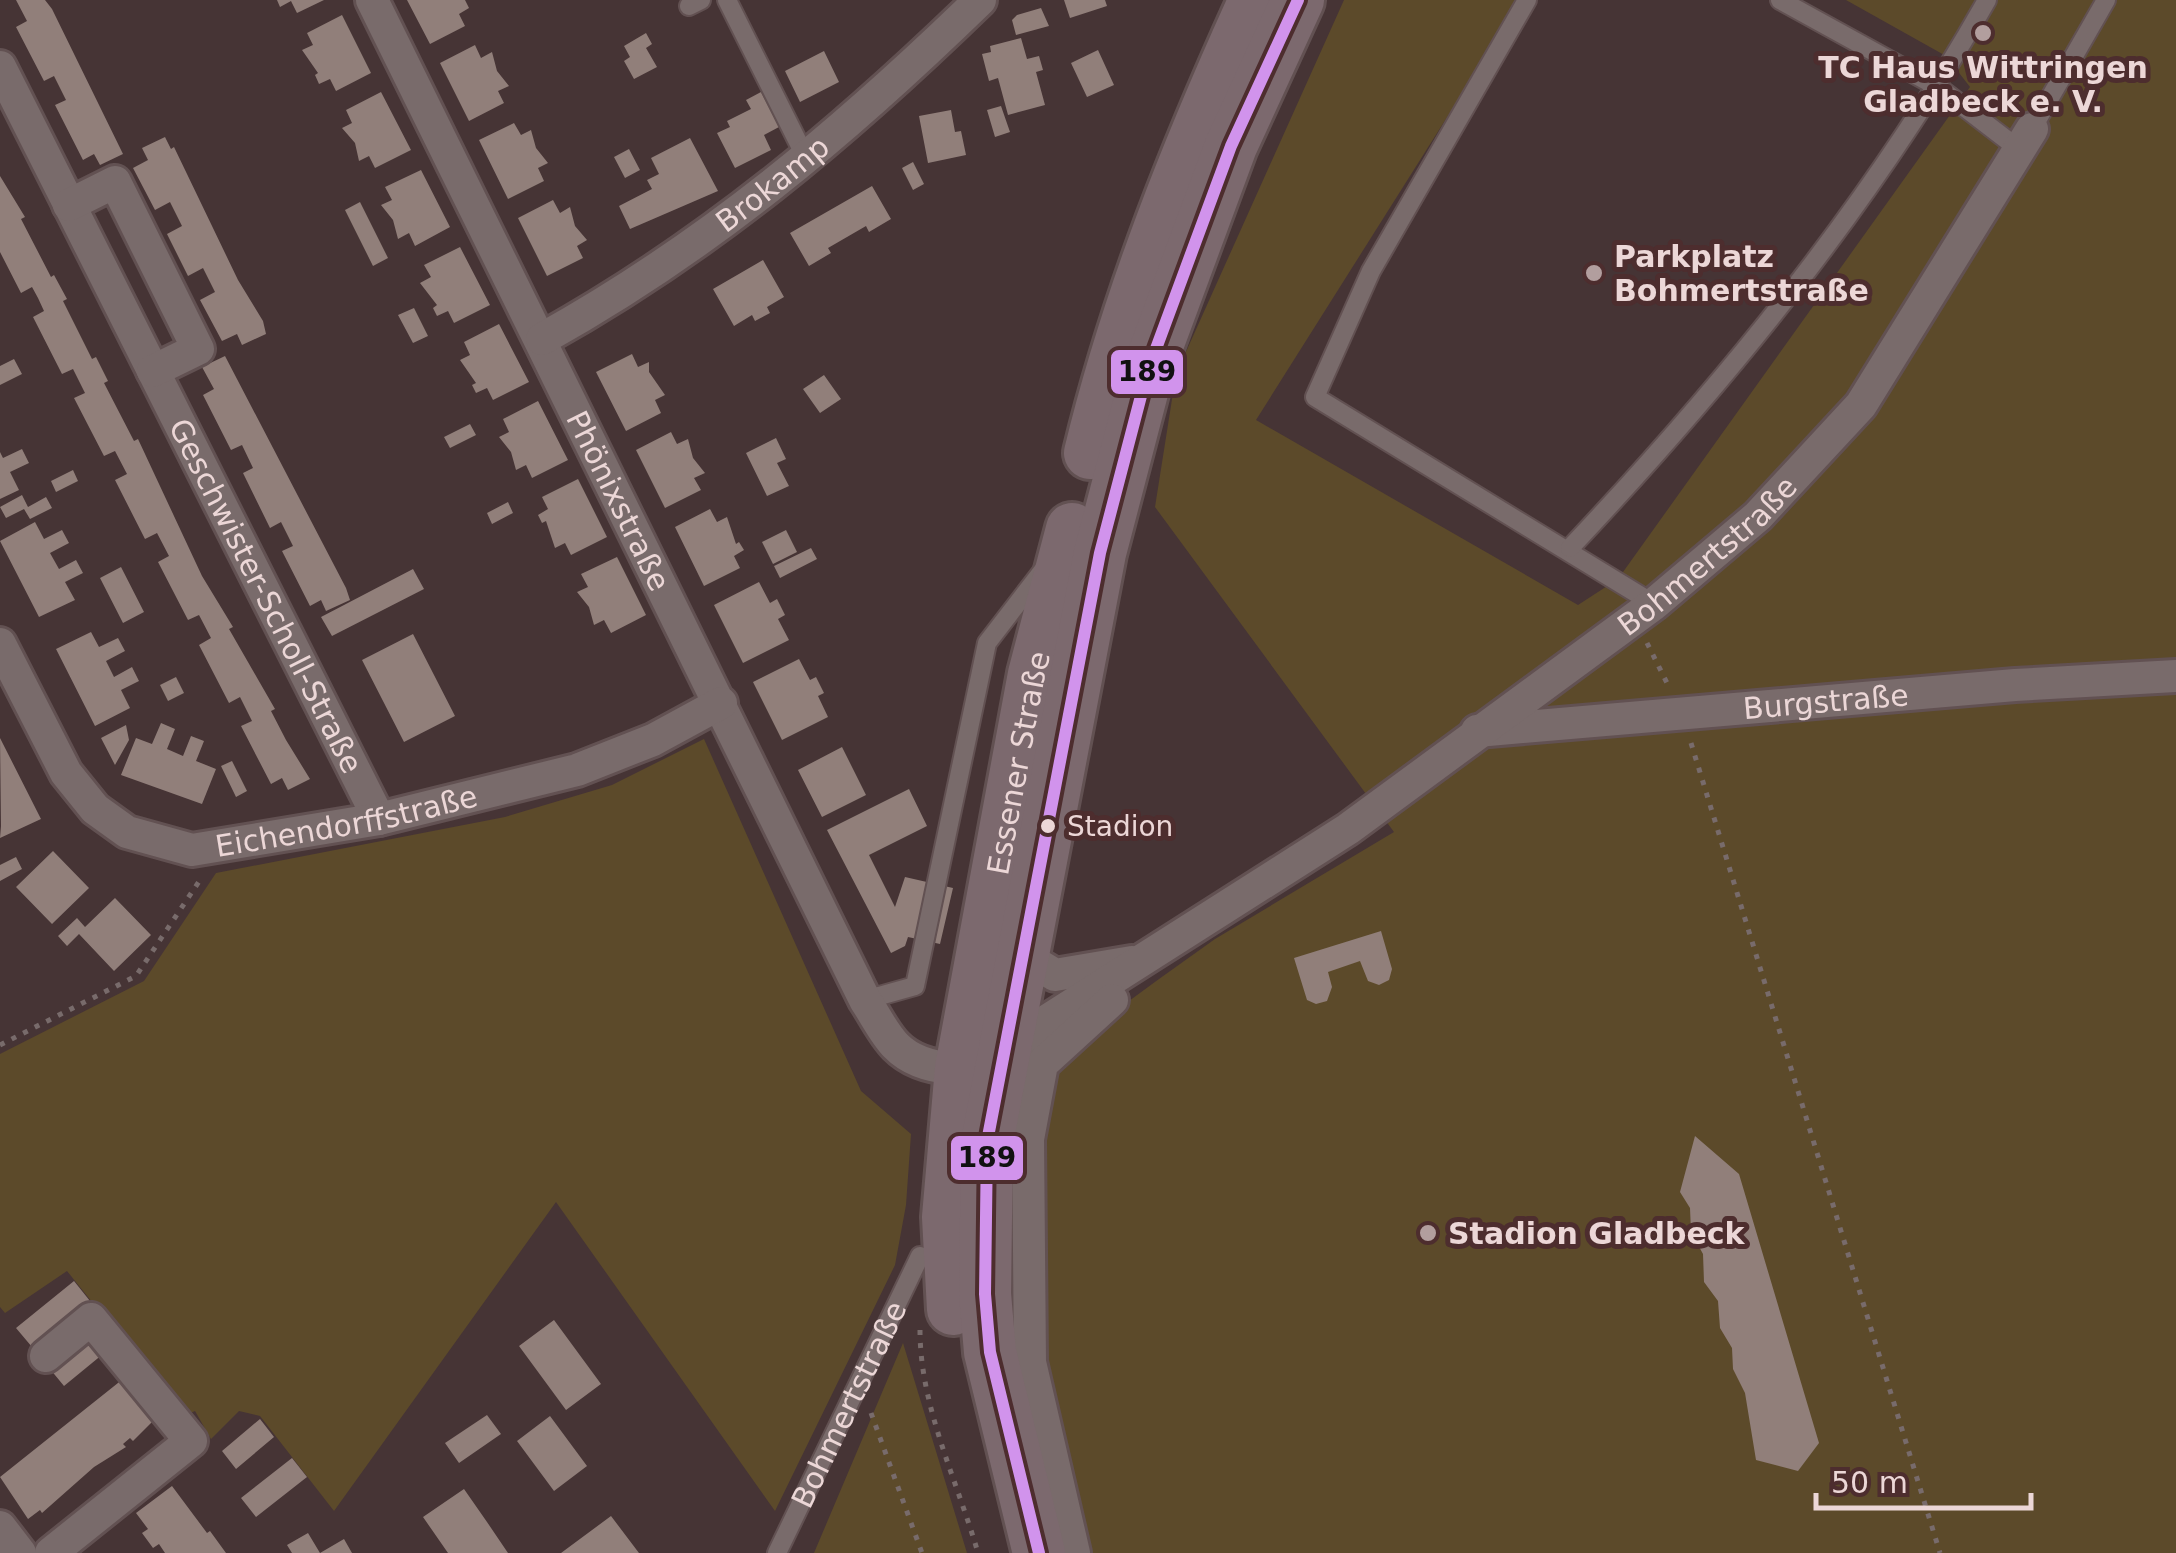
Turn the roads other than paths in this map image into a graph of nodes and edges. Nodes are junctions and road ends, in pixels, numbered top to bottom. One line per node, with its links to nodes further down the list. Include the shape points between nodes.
1 (372, 0): 15 (street, Phönixstraße)
2 (727, 0): 13 (lane)
3 (980, 0): 13 (street, Brokamp)
4 (1256, 0): 17 (main road, Essener Straße, via 1191,140 1111,366)
5 (1298, 0): 25 (main road, Essener Straße, via 1231,146 1147,373 1100,553)
6 (1527, 0): 18 (lane, via 1380,254 1315,397)
7 (1780, 0): 11 (lane)
8 (1987, 0): 11 (lane)
9 (2106, 0): 12 (lane, Bohmertstraße)
10 (0, 67): 14 (street, Geschwister-Scholl-Straße)
11 (1938, 87): 12 (lane); 18 (lane, via 1856,209 1720,384)
12 (2026, 140): 19 (street, Bohmertstraße, via 1860,405 1758,516)
13 (807, 160): 15 (street, Brokamp, via 635,288)
14 (69, 205): 16 (street, Geschwister-Scholl-Straße); 16 (street, via 115,182 198,350)
15 (542, 339): 22 (street, Phönixstraße)
16 (153, 372): 24 (street, Geschwister-Scholl-Straße)
17 (1070, 538): 27 (lane, via 987,643 914,986); 28 (main road, Essener Straße, via 1031,689)
18 (1570, 548): 19 (lane)
19 (1644, 611): 23 (street, Bohmertstraße)
20 (0, 644): 24 (street, Eichendorffstraße, via 66,773 95,809 127,832 169,846 220,849)
21 (2176, 676): 23 (street, Burgstraße)
22 (721, 703): 24 (street, Eichendorffstraße, via 577,770); 27 (street, Phönixstraße)
23 (1477, 731): 26 (street, Bohmertstraße, via 1348,830)
24 (379, 819)
25 (1022, 955): 26 (street, Bohmertstraße, via 1055,975); 28 (main road, Essener Straße)
26 (1147, 960): 28 (street, Bohmertstraße, via 1048,1020); 28 (street, Bohmertstraße, via 1106,1007)
27 (865, 1000): 28 (street, Phönixstraße, via 896,1046 920,1062)
28 (1001, 1066): 35 (main road, Essener Straße, via 948,1216 959,1378); 36 (main road, Essener Straße, via 988,1142 986,1314 1001,1406); 37 (street, via 1028,1139 1030,1362)
29 (920, 1256): 34 (lane, Bohmertstraße)
30 (46, 1356): 33 (street, via 91,1319 192,1441)
31 (0, 1526): 32 (street)
32 (20, 1553)
33 (51, 1553)
34 (777, 1553)
35 (1007, 1553)
36 (1039, 1553)
37 (1074, 1553)

